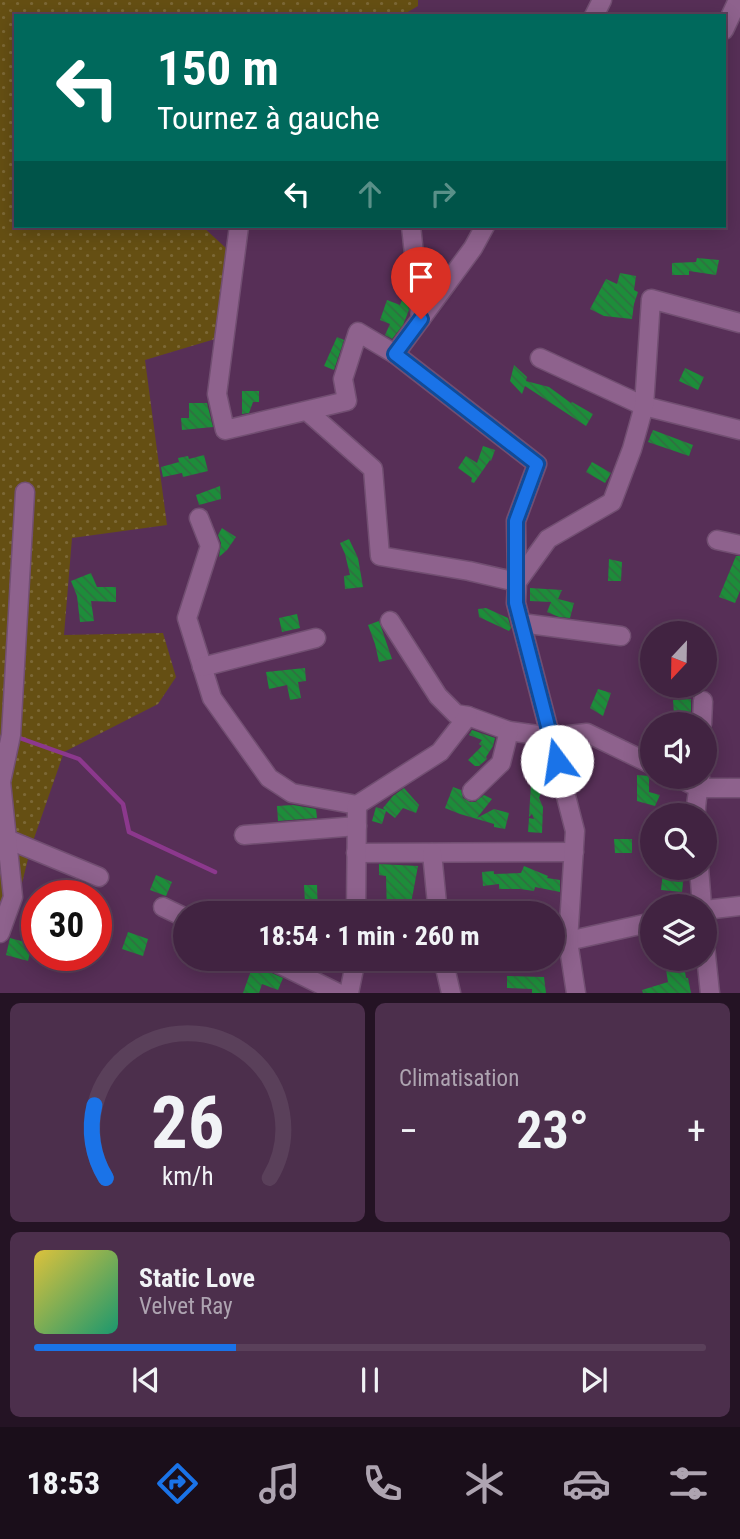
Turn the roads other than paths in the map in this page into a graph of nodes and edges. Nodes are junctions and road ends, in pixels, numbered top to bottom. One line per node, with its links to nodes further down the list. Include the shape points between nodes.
1 (738, 0): 2 (street)
2 (726, 26)
3 (239, 228): 11 (street, via 217,394 225,430)
4 (411, 228): 6 (street)
5 (484, 228): 6 (street)
6 (421, 319): 8 (street)
7 (740, 323): 10 (street, via 651,299)
8 (395, 354): 11 (street, via 358,332 343,379 347,401); 17 (street, via 537,464 516,521)
9 (540, 358): 10 (street)
10 (644, 406): 12 (street); 17 (street, via 611,502 548,539)
11 (307, 411): 17 (street, via 373,469 380,556)
12 (740, 430)
13 (25, 492): 35 (street, via 10,735 1,782)
14 (199, 518): 22 (street, via 210,546 187,618)
15 (717, 540): 16 (street)
16 (740, 545)
17 (517, 582): 19 (street)
18 (390, 621): 25 (street, via 438,696 456,714)
19 (521, 623): 20 (street); 27 (street)
20 (621, 636)
21 (316, 638): 22 (street)
22 (202, 667): 32 (street, via 212,698 269,778 292,793)
23 (703, 701): 24 (street)
24 (703, 712)
25 (468, 716): 26 (street); 32 (street, via 440,752)
26 (509, 731): 27 (street); 31 (street, via 501,763)
27 (551, 737): 28 (street, via 587,733); 36 (street, via 575,831)
28 (640, 759)
29 (717, 785): 30 (street)
30 (740, 788)
31 (472, 790)
32 (357, 805): 33 (street)
33 (357, 826): 34 (street); 37 (street)
34 (244, 835)
35 (7, 839): 39 (street); 48 (street, via 13,897)
36 (574, 852): 38 (street); 46 (street)
37 (356, 853): 38 (street); 40 (street)
38 (432, 853): 41 (street)
39 (99, 877)
40 (356, 901)
41 (437, 901)
42 (740, 906): 44 (street)
43 (163, 907): 45 (street)
44 (717, 907)
45 (173, 912)
46 (565, 914)
47 (640, 925): 49 (street)
48 (0, 933)
49 (565, 941)
50 (565, 956): 58 (street)
51 (293, 971): 55 (street)
52 (354, 971): 56 (street)
53 (446, 971): 57 (street)
54 (708, 971): 59 (street)
55 (338, 993)
56 (349, 993)
57 (451, 993)
58 (576, 993)
59 (710, 993)

